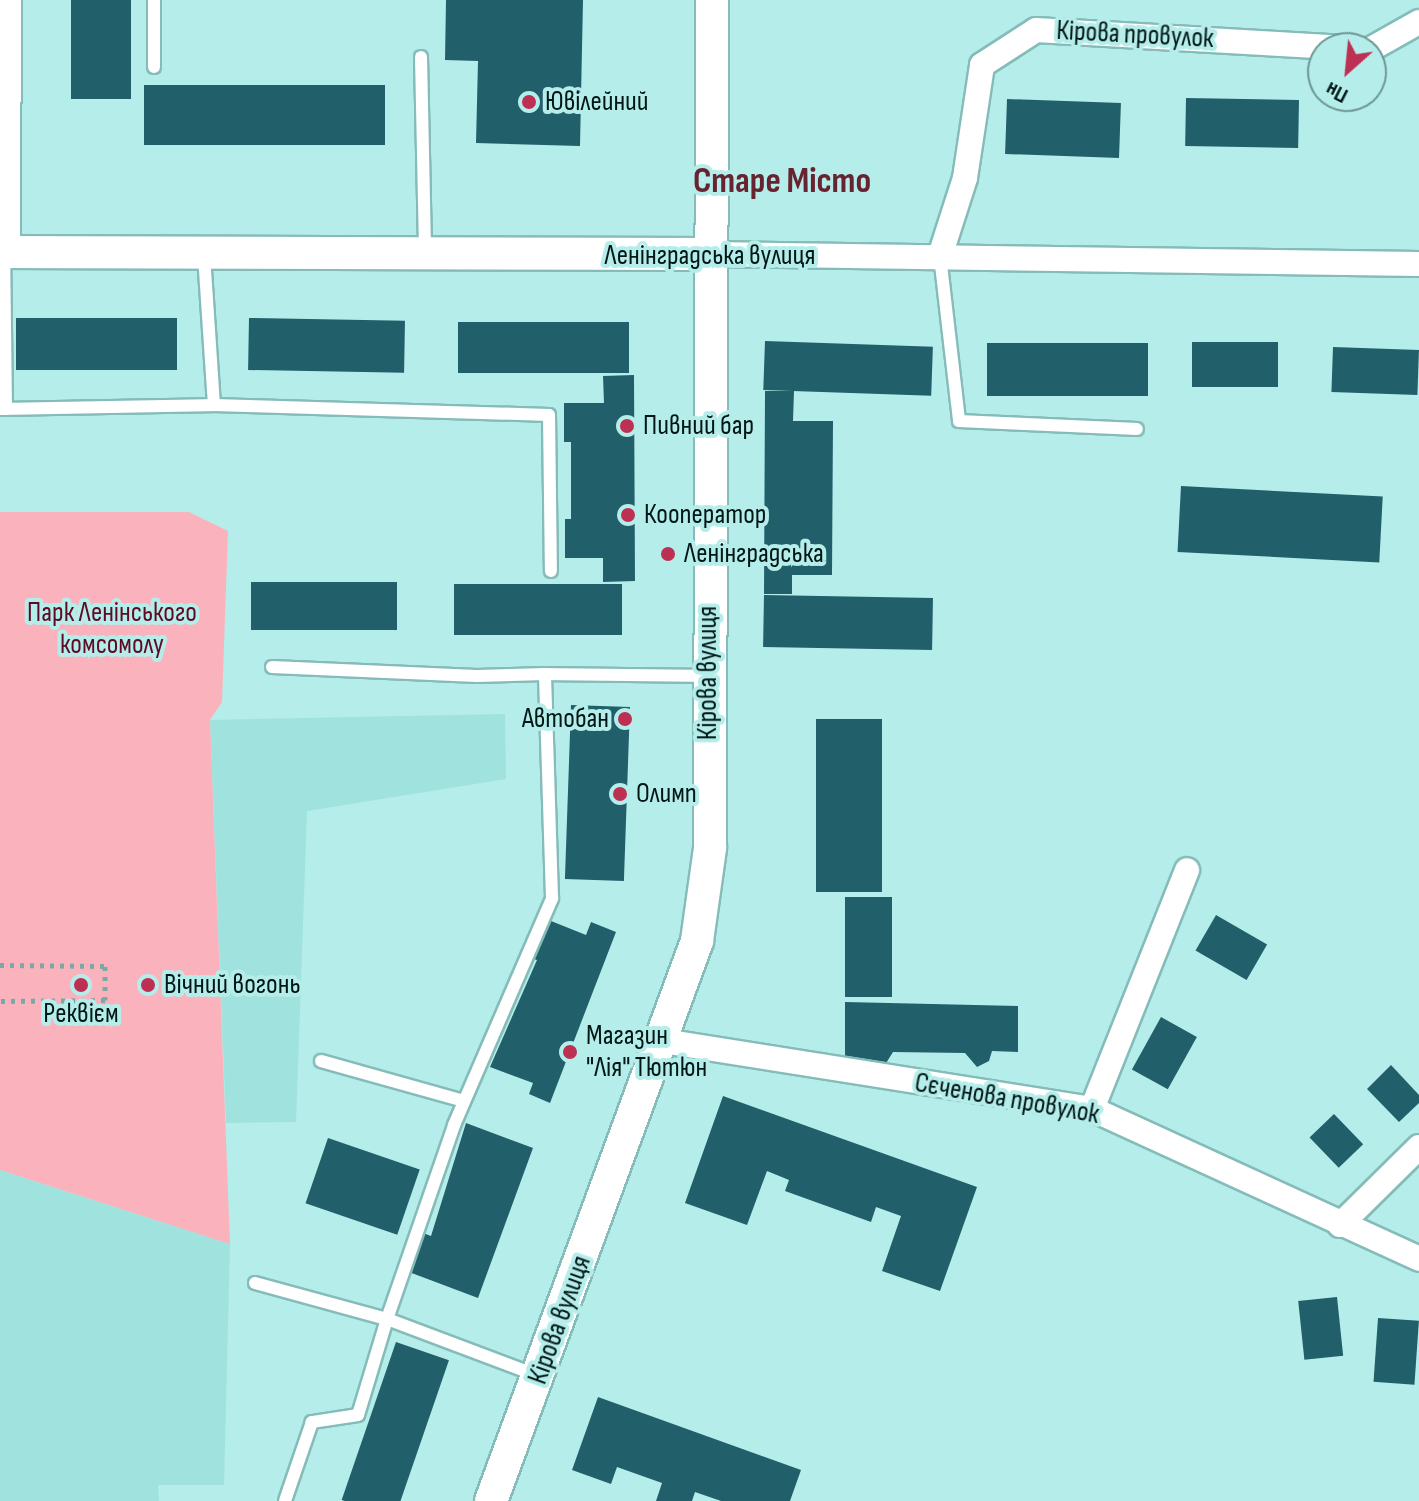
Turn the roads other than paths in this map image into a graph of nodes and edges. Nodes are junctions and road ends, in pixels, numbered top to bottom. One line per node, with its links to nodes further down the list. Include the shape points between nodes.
1 (5, 0): 9 (main road)
2 (154, 0): 8 (lane)
3 (712, 0): 11 (main road, Кірова вулиця)
4 (1419, 22): 5 (street)
5 (1387, 40)
6 (1307, 46): 13 (street, Кірова провулок, via 1036,30 982,65 965,178)
7 (421, 57): 12 (lane)
8 (154, 67)
9 (2, 252): 10 (main road, Ленінградська вулиця); 16 (lane)
10 (203, 252): 12 (main road, Ленінградська вулиця); 15 (lane)
11 (710, 254): 12 (main road, Ленінградська вулиця); 13 (street, Ленінградська вулиця); 21 (main road, Кірова вулиця)
12 (425, 255)
13 (940, 256): 14 (street, Ленінградська вулиця); 17 (lane, via 959,421)
14 (1419, 264)
15 (214, 405): 16 (lane); 18 (lane, via 549,415)
16 (3, 409)
17 (1137, 429)
18 (551, 571)
19 (272, 667): 20 (lane)
20 (545, 674): 21 (lane); 25 (lane, via 552,898)
21 (708, 676): 23 (main road, Кірова вулиця, via 710,848 697,941)
22 (1187, 870): 26 (street)
23 (663, 1041): 26 (street, Сєченова провулок); 32 (main road, Кірова вулиця)
24 (321, 1061): 25 (lane)
25 (464, 1101): 31 (lane)
26 (1092, 1109): 28 (street, Сєченова провулок)
27 (1419, 1147): 28 (street)
28 (1340, 1225): 29 (street, Сєченова провулок)
29 (1419, 1259)
30 (255, 1283): 31 (lane)
31 (387, 1319): 32 (lane); 33 (lane, via 358,1415 312,1422)
32 (539, 1376): 34 (main road, Кірова вулиця)
33 (285, 1501)
34 (491, 1501)

